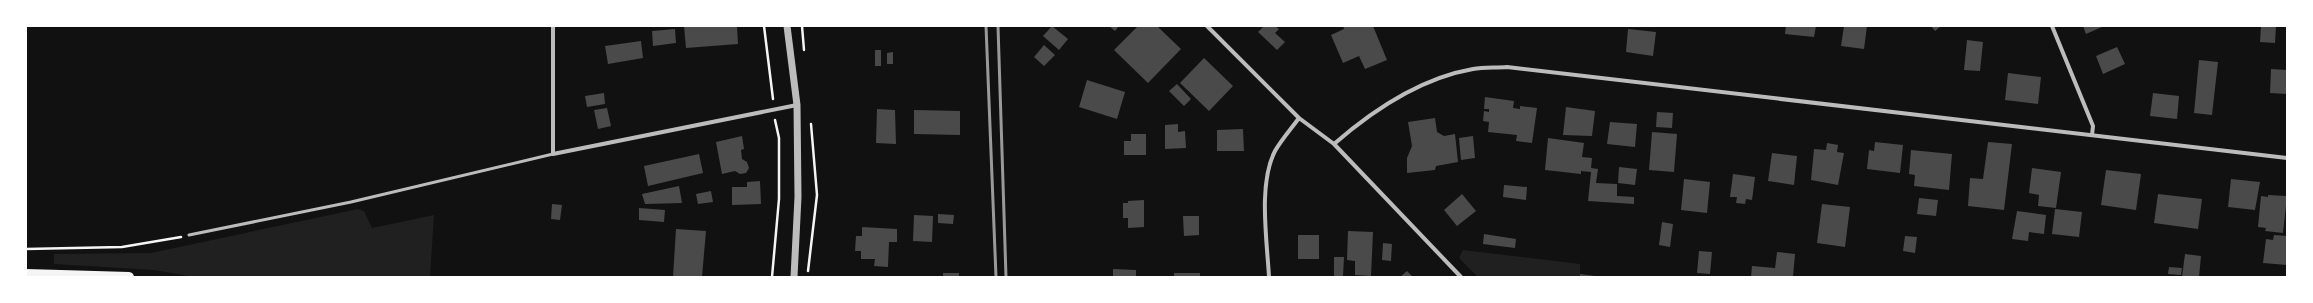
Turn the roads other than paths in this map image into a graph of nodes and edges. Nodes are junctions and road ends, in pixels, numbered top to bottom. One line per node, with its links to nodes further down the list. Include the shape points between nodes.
1 (553, 26): 9 (street)
2 (787, 26): 5 (street)
3 (1207, 26): 6 (street)
4 (2052, 26): 7 (street, via 2093,126)
5 (797, 105): 9 (street); 14 (street, via 798,197)
6 (1299, 118): 8 (street); 15 (street, via 1276,151 1268,172 1266,195)
7 (2092, 135): 8 (street, via 1507,67 1473,69 1422,85 1355,126); 10 (street)
8 (1334, 144): 16 (street)
9 (554, 154): 11 (lane, via 351,202)
10 (2287, 158)
11 (189, 235)
12 (26, 274): 13 (main road)
13 (129, 277)
14 (794, 277)
15 (1269, 277)
16 (1461, 277)

